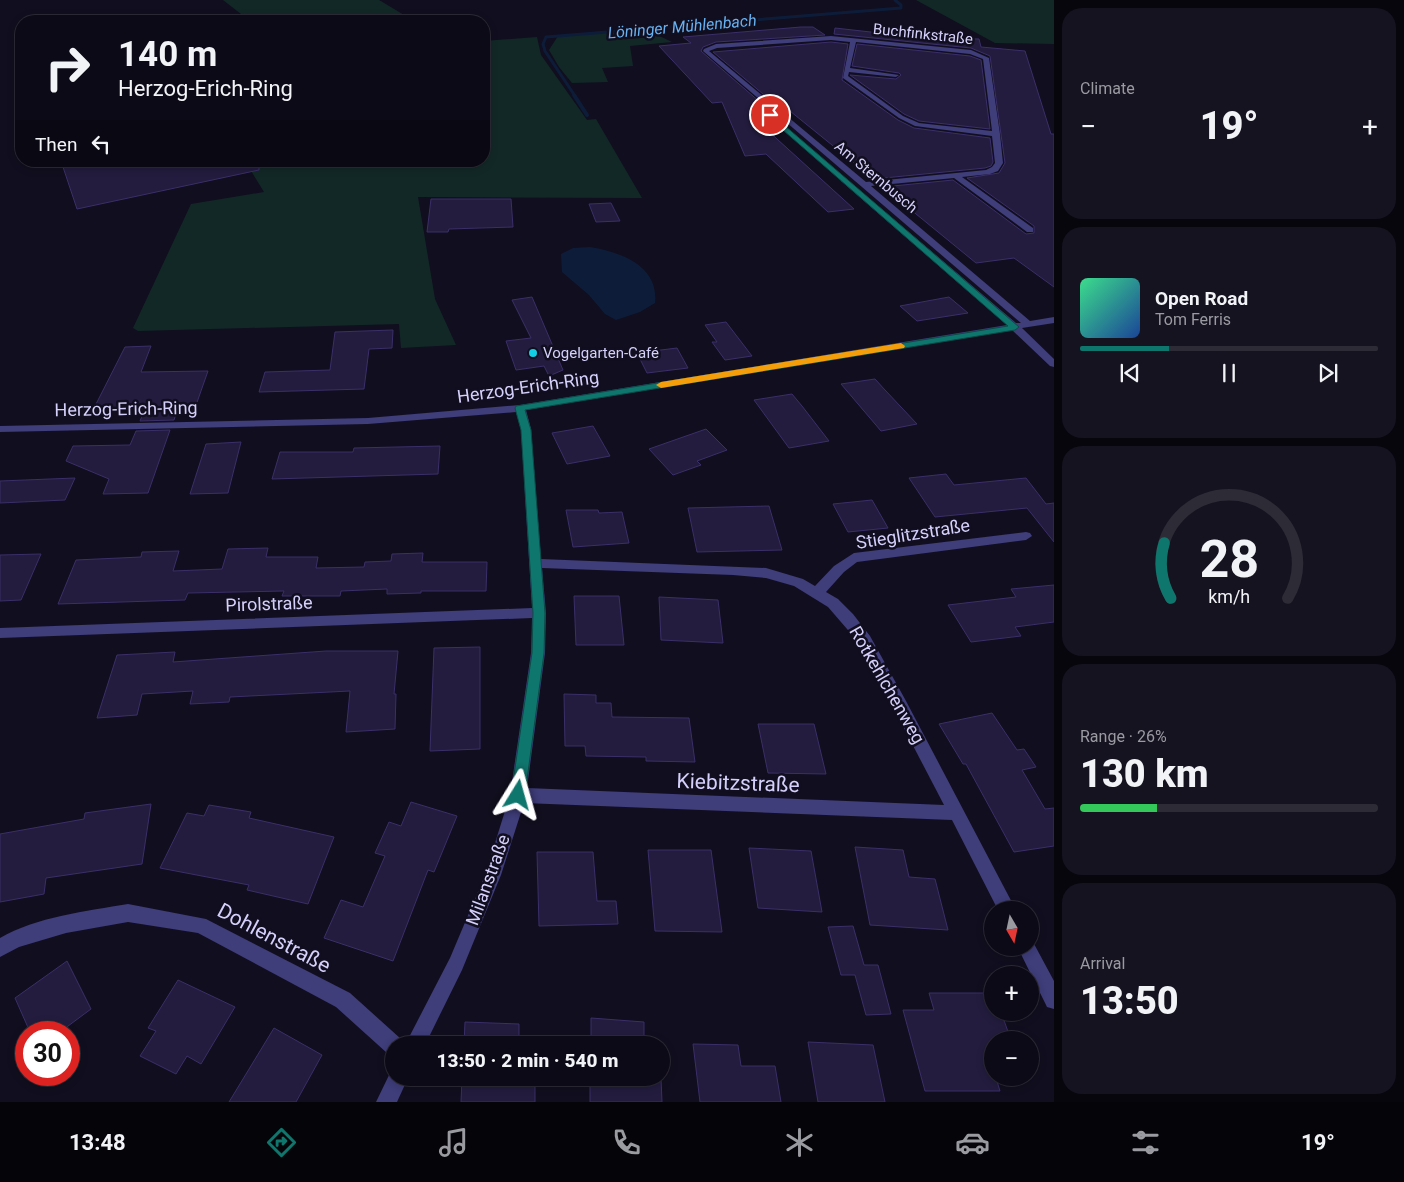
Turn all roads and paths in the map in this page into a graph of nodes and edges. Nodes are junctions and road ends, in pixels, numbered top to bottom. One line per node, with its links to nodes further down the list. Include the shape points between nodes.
1 (853, 41): 2 (street, Buchfinkstraße, via 797,39 716,46); 4 (street); 7 (street, Buchfinkstraße, via 980,54 988,62)
2 (706, 51): 10 (street, Am Sternbusch)
3 (713, 67): 6 (street)
4 (848, 70): 5 (street); 7 (street, via 845,77 848,81 908,121)
5 (896, 76)
6 (791, 133)
7 (997, 134): 9 (street, Buchfinkstraße, via 999,163 995,169)
8 (838, 174): 14 (street, Am Sternbusch)
9 (956, 176): 10 (street, Buchfinkstraße); 11 (street)
10 (864, 185): 13 (street, Am Sternbusch)
11 (1030, 230)
12 (1054, 320): 13 (street, Herzog-Erich-Ring)
13 (1029, 324): 14 (street, Herzog-Erich-Ring)
14 (1015, 327): 15 (street, Am Sternbusch); 16 (street, Herzog-Erich-Ring)
15 (1054, 364)
16 (520, 408): 17 (street, Herzog-Erich-Ring, via 368,421); 19 (street, Milanstraße, via 526,430)
17 (0, 429)
18 (1026, 536): 20 (street, Stieglitzstraße, via 854,558)
19 (534, 563): 20 (street, Rotkehlchenweg, via 766,573 798,582); 21 (street, Milanstraße)
20 (817, 592): 24 (street, Rotkehlchenweg, via 848,618 865,640)
21 (539, 613): 22 (street, Pirolstraße); 23 (street, Milanstraße, via 538,653)
22 (0, 632)
23 (518, 795): 24 (street, Kiebitzstraße); 29 (street, Milanstraße, via 493,875 456,964)
24 (956, 813): 25 (street, Rotkehlchenweg)
25 (1002, 901)
26 (0, 948): 30 (street, Dohlenstraße, via 66,924 128,913 200,925 343,1000)
27 (1031, 956): 28 (street)
28 (1054, 1000)
29 (420, 1036)
30 (385, 1038)
31 (394, 1086): 32 (street)
32 (386, 1102)

